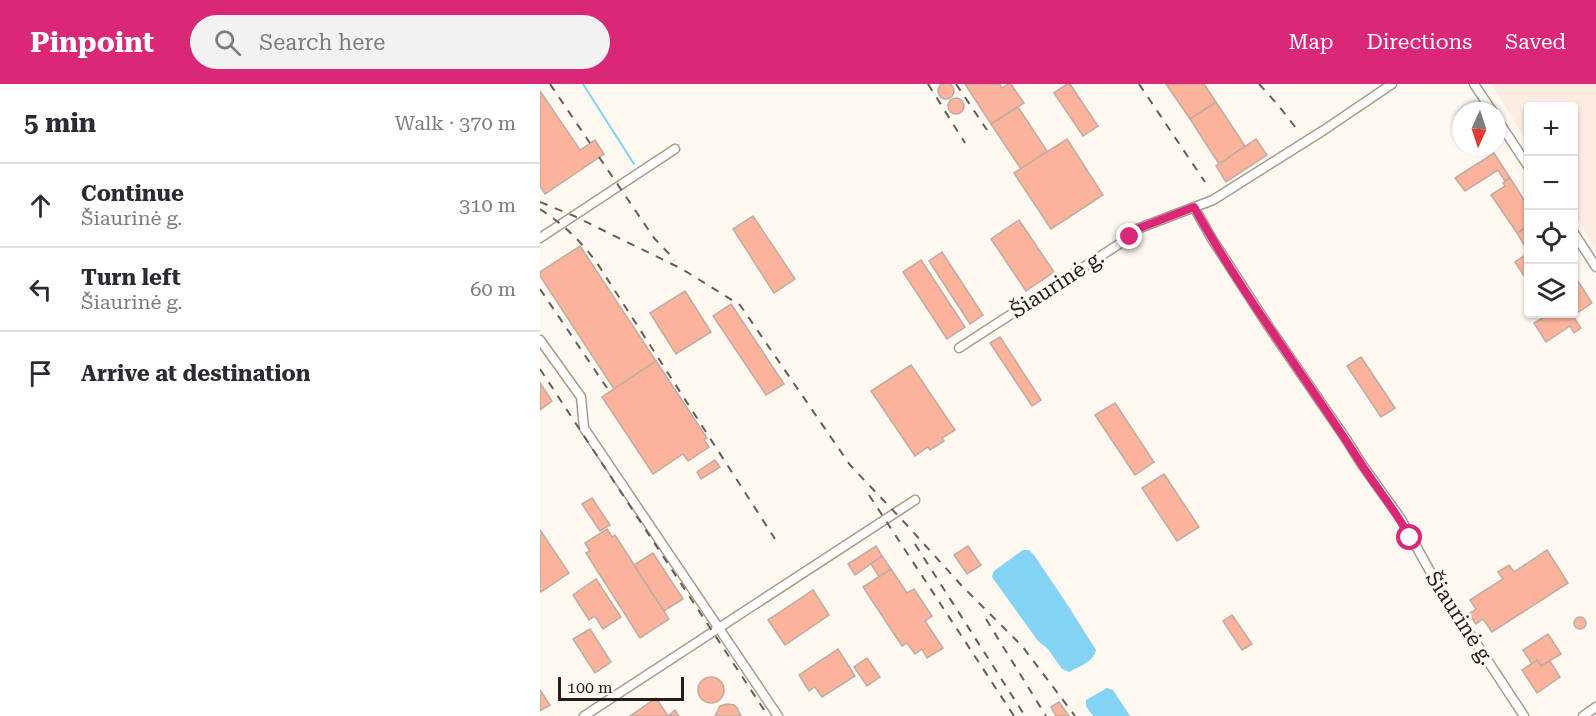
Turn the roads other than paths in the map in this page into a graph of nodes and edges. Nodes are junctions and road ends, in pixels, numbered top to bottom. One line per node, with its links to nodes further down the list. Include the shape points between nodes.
1 (1392, 84): 7 (street, via 1213,200)
2 (1474, 84): 3 (street)
3 (1486, 102)
4 (1506, 133): 6 (street)
5 (675, 149): 8 (street)
6 (1524, 160)
7 (1194, 207): 12 (street, Šiaurinė g., via 1137,229); 18 (street, Šiaurinė g., via 1269,327 1401,519 1436,582)
8 (540, 238)
9 (1578, 239): 10 (street)
10 (1596, 267)
11 (540, 340): 14 (street, via 580,397 584,428)
12 (959, 348)
13 (915, 500): 14 (street)
14 (719, 628): 16 (street); 17 (street)
15 (1596, 708): 19 (street)
16 (584, 716)
17 (778, 716)
18 (1524, 716)
19 (1583, 716)

